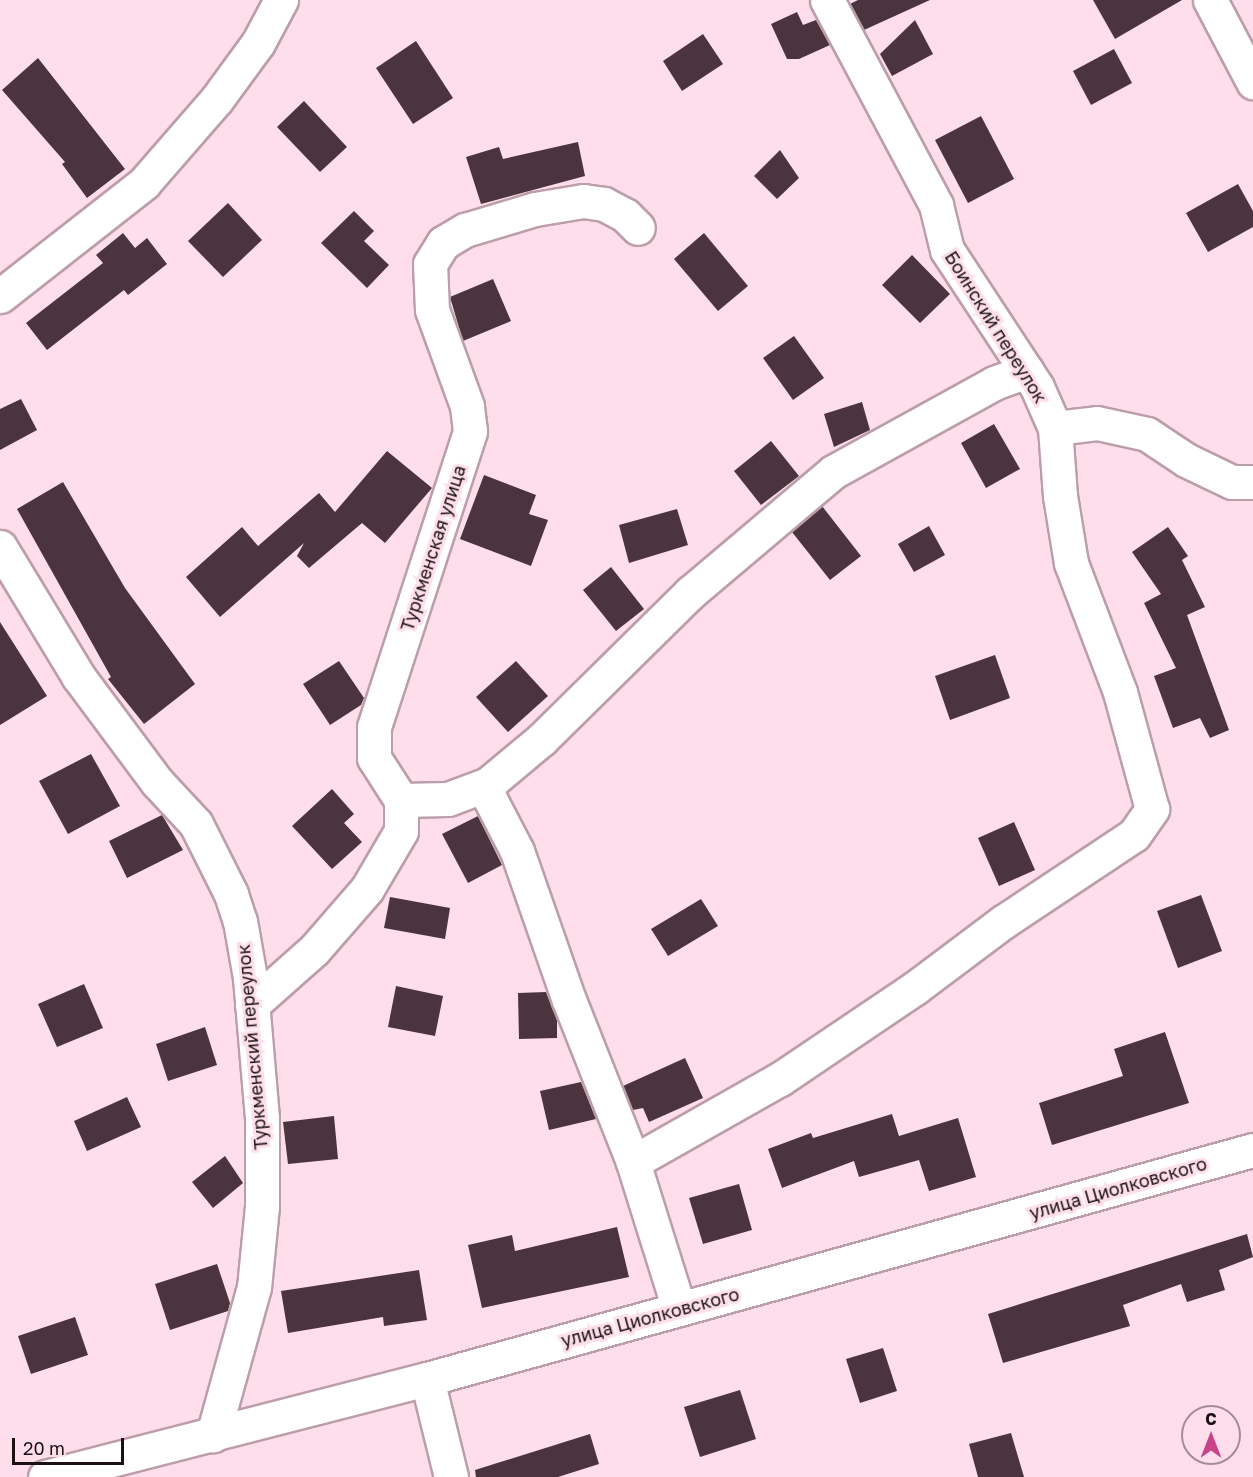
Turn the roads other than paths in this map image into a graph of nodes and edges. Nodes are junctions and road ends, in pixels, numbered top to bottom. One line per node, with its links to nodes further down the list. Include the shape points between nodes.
1 (281, 0): 6 (street, via 258,43 217,99 144,183)
2 (827, 0): 7 (street, Боинский переулок, via 936,205 947,250)
3 (1210, 0): 4 (street)
4 (1253, 82)
5 (638, 228): 12 (street, Туркменская улица, via 625,214 604,204 583,201 535,209 465,230 443,243 430,264 432,310 467,405 470,431 374,727 374,758)
6 (0, 296)
7 (1027, 371): 8 (street, Боинский переулок); 11 (street, via 994,383 833,472 690,593 542,739)
8 (1055, 428): 9 (street, via 1097,423 1147,434 1186,460 1232,482); 15 (street, Боинский переулок, via 1060,496 1071,563 1120,692 1152,809 1134,835 1023,908 915,988 780,1079)
9 (1253, 482)
10 (0, 547): 13 (street, Туркменский переулок, via 78,676 157,782 196,824 237,912)
11 (488, 784): 12 (street, via 448,799); 15 (street, via 489,797 517,851 569,1000)
12 (401, 800): 13 (street, via 401,831 367,889 314,950)
13 (252, 1005): 18 (street, Туркменский переулок, via 262,1118 261,1217 254,1287)
14 (1253, 1150): 16 (street, улица Циолковского)
15 (633, 1162): 16 (street)
16 (679, 1310): 17 (street, улица Циолковского)
17 (427, 1378): 18 (street, улица Циолковского); 20 (street)
18 (213, 1435): 19 (street, улица Циолковского)
19 (45, 1477)
20 (451, 1477)

